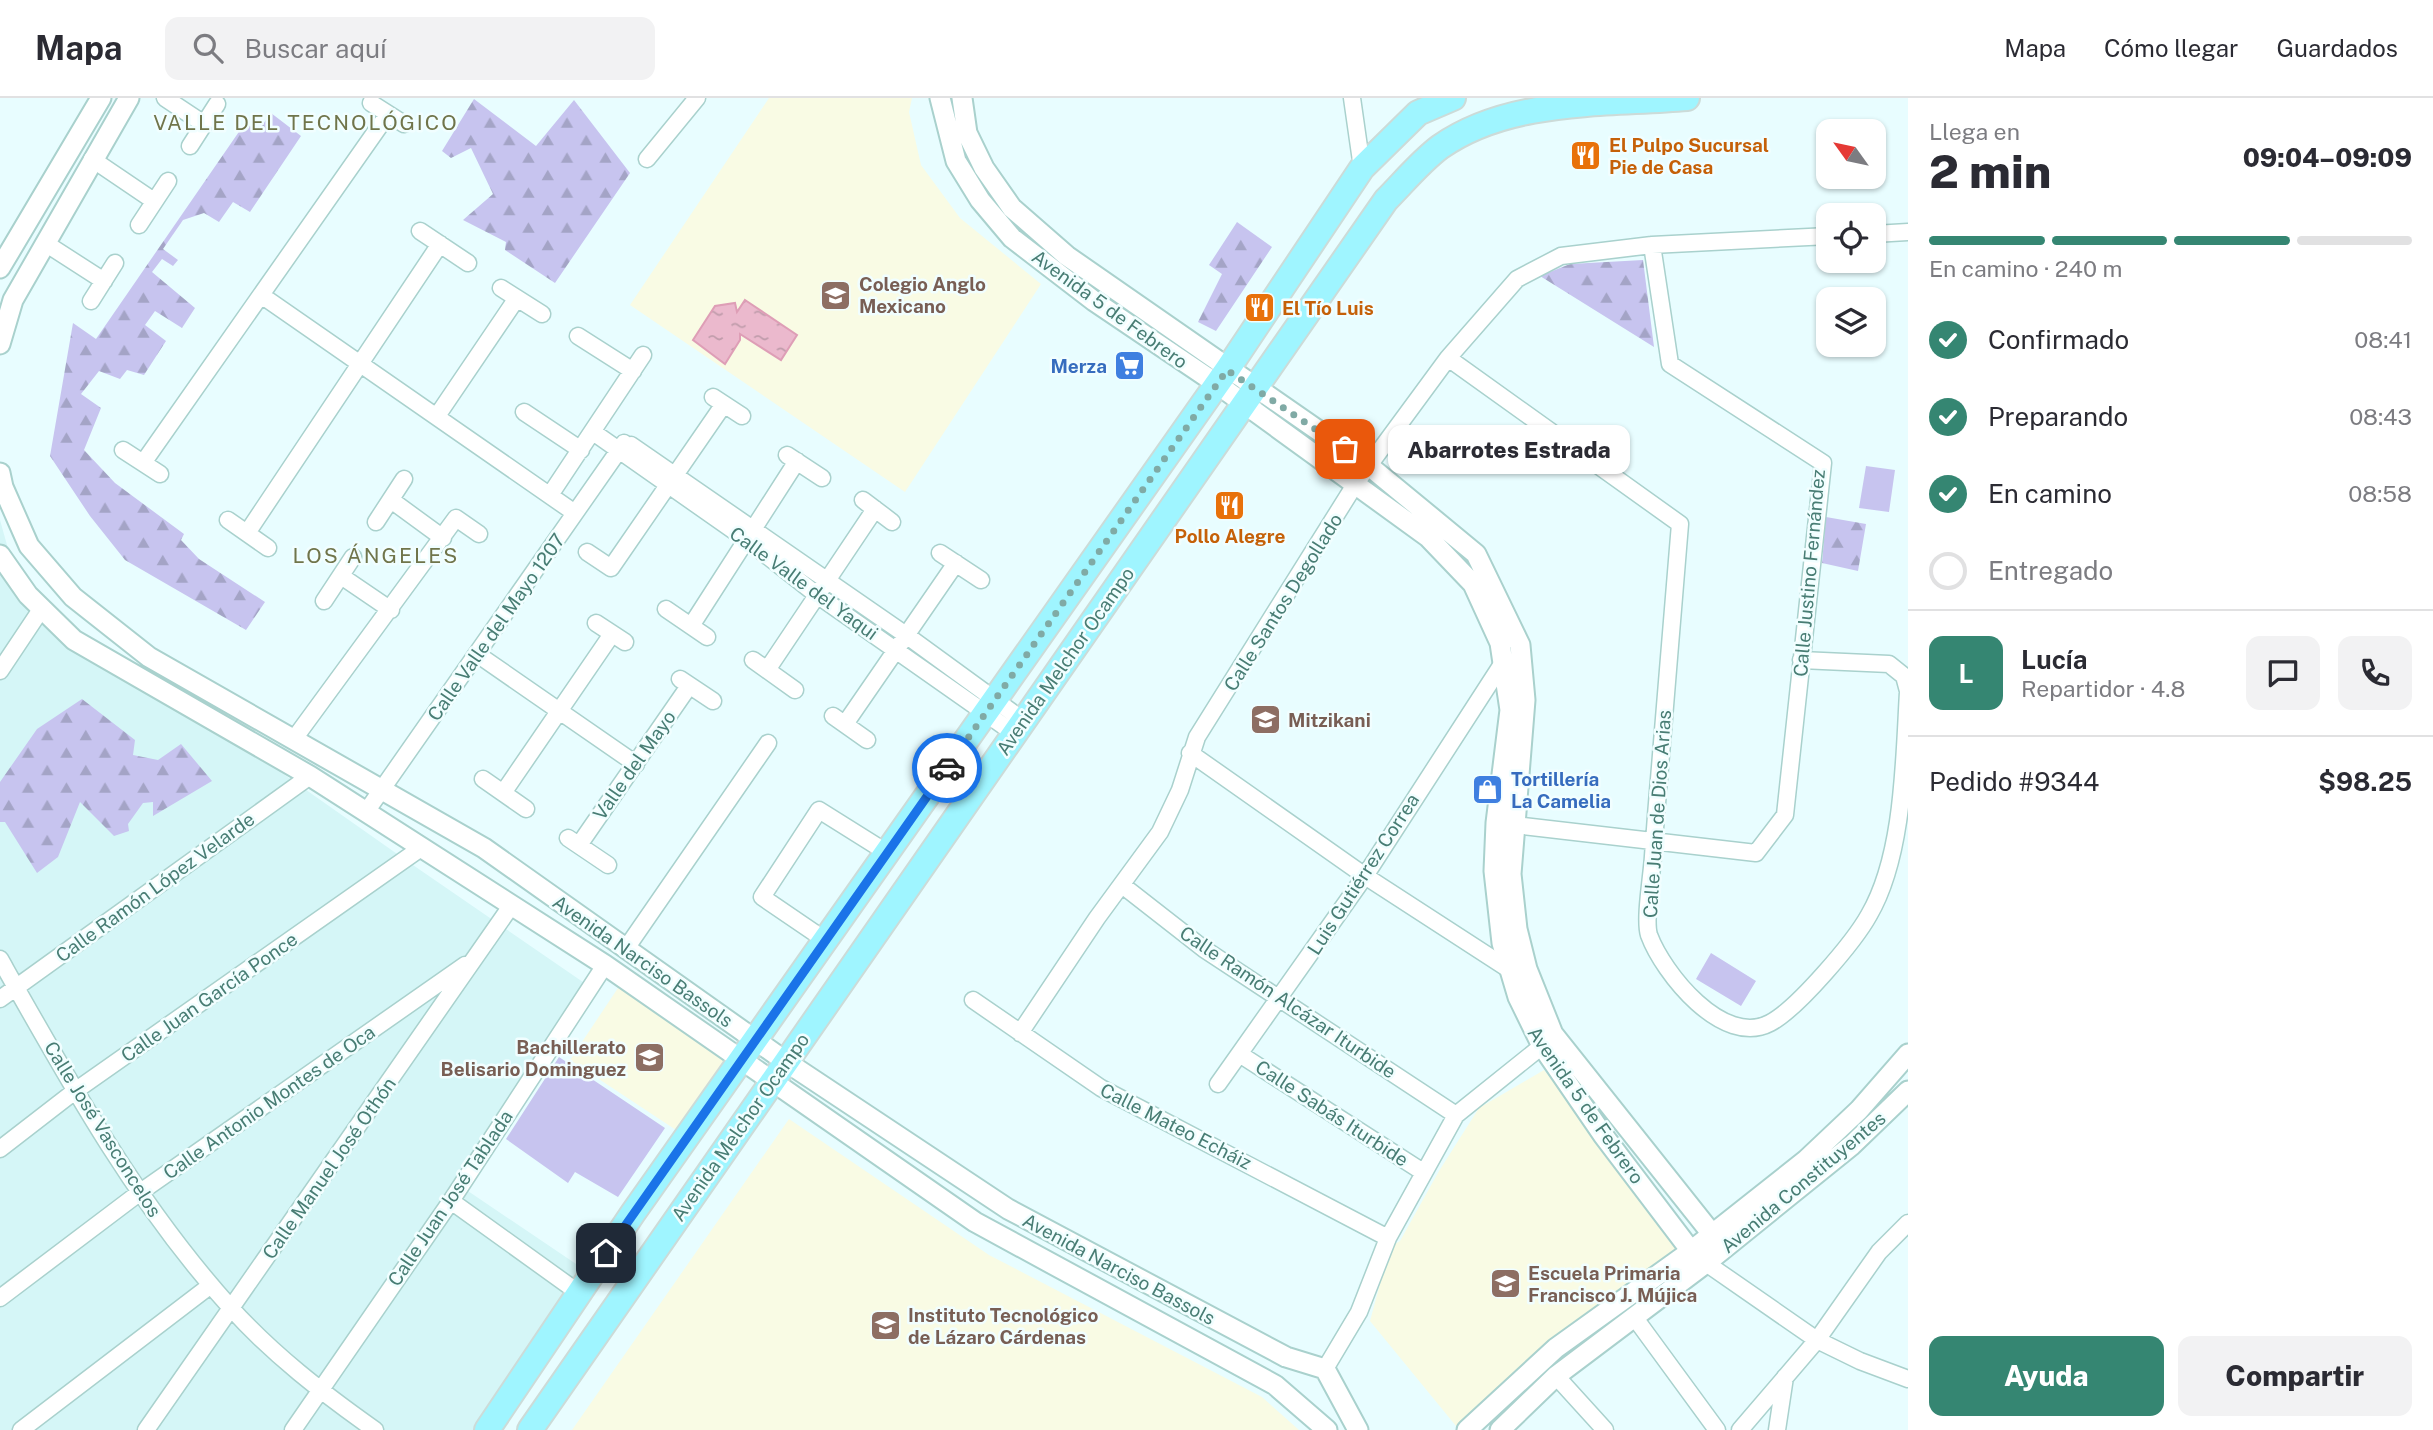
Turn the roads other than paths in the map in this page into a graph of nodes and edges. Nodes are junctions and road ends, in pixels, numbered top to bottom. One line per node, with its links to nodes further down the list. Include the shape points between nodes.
1 (101, 98): 29 (street)
2 (129, 98): 16 (street)
3 (165, 98): 13 (street)
4 (697, 98): 17 (street)
5 (940, 98): 45 (street, Avenida 5 de Febrero, via 956,161 980,200 1012,238 1094,301)
6 (962, 98): 45 (street, Avenida 5 de Febrero, via 967,133 1012,208)
7 (1352, 98): 18 (street)
8 (1453, 98): 18 (main road, Avenida Melchor Ocampo, via 1418,113)
9 (1687, 98): 46 (main road, Avenida Melchor Ocampo, via 1577,104 1497,116 1440,147 1386,200)
10 (371, 103): 12 (street)
11 (217, 104): 13 (street)
12 (388, 114): 14 (street); 35 (street)
13 (204, 124): 15 (street)
14 (404, 124)
15 (190, 146)
16 (92, 159): 20 (street); 26 (street)
17 (647, 159)
18 (1362, 168): 45 (main road, Avenida Melchor Ocampo)
19 (168, 181): 20 (street)
20 (154, 201): 21 (street)
21 (139, 225)
22 (420, 231): 27 (street)
23 (1908, 232): 24 (street)
24 (1886, 233)
25 (1816, 237): 28 (street, Calle Santos Degollado)
26 (45, 243): 33 (street); 40 (street, via 13,300)
27 (440, 244): 31 (street); 43 (street)
28 (1652, 245): 42 (street, Calle Santos Degollado, via 1561,256 1525,274); 93 (street, Calle Justino Fernández, via 1670,364 1824,463)
29 (5, 246): 32 (street)
30 (115, 263): 33 (street)
31 (468, 263)
32 (0, 268)
33 (104, 281): 37 (street)
34 (501, 288): 36 (street)
35 (261, 295): 43 (street); 54 (street)
36 (517, 298): 38 (street); 48 (street)
37 (91, 301)
38 (542, 314)
39 (578, 337): 44 (street)
40 (0, 344)
41 (643, 355): 44 (street)
42 (1448, 358): 55 (street, Calle Santos Degollado); 117 (street, Calle Juan de Dios Arias, via 1680,524)
43 (362, 365): 48 (street); 68 (street)
44 (633, 371): 50 (street)
45 (1222, 377): 46 (street, Avenida 5 de Febrero); 101 (main road, Avenida Melchor Ocampo)
46 (1248, 395): 55 (street, Avenida 5 de Febrero); 61 (street, Avenida 5 de Febrero); 104 (main road, Avenida Melchor Ocampo)
47 (524, 412): 53 (street)
48 (437, 416): 62 (street)
49 (742, 416): 60 (street, via 719,400)
50 (596, 427): 51 (street, Calle Valle del Yaqui); 53 (street)
51 (623, 445): 60 (street, Calle Valle del Yaqui); 64 (street, Calle Valle del Mayo 1207)
52 (124, 450): 54 (street)
53 (581, 450): 62 (street)
54 (143, 463): 57 (street)
55 (1368, 465): 61 (street, Calle Santos Degollado); 116 (street, Avenida 5 de Febrero, via 1476,554 1520,645 1525,699)
56 (0, 473): 100 (street, Avenida Narciso Bassols, via 29,546 73,597 149,657)
57 (160, 474)
58 (822, 478): 70 (street, via 792,458)
59 (404, 479): 63 (street)
60 (672, 482): 70 (street, Calle Valle del Yaqui); 73 (street, via 611,568)
61 (1356, 483): 94 (street, Avenida 5 de Febrero, via 1428,537 1463,571 1486,611); 108 (street, Calle Santos Degollado)
62 (550, 495): 64 (street)
63 (391, 500): 67 (street); 71 (street)
64 (576, 513): 91 (street, Calle Valle del Mayo 1207)
65 (228, 520): 68 (street)
66 (892, 522): 80 (street, via 869,504)
67 (376, 523)
68 (247, 533): 72 (street)
69 (479, 534): 71 (street, via 456,518)
70 (750, 535): 80 (street, Calle Valle del Yaqui); 81 (street, Calle Valle del Yaqui); 87 (street)
71 (443, 538): 85 (street)
72 (268, 548)
73 (587, 552)
74 (940, 552): 77 (street)
75 (0, 555): 83 (street, Avenida Narciso Bassols)
76 (354, 556): 78 (street)
77 (956, 563): 79 (street); 88 (street)
78 (341, 576): 82 (street); 85 (street)
79 (981, 580)
80 (827, 581): 81 (street); 88 (street, Calle Valle del Yaqui)
81 (817, 596): 90 (street, Calle Valle del Yaqui); 95 (street)
82 (324, 601)
83 (42, 608): 96 (street); 103 (street, Avenida Narciso Bassols, via 74,640)
84 (666, 609): 87 (street)
85 (391, 610): 105 (street)
86 (596, 622): 102 (street, via 619,638)
87 (691, 626): 89 (street)
88 (906, 635): 90 (street); 101 (street, Calle Valle del Yaqui)
89 (707, 637)
90 (895, 650): 101 (street, Calle Valle del Yaqui); 106 (street, via 839,720)
91 (477, 654): 102 (street); 112 (street, Calle Valle del Mayo 1207)
92 (753, 660): 95 (street)
93 (1801, 660): 98 (street, Calle Juan de Dios Arias, via 1889,664 1904,676); 117 (street, Calle Justino Fernández, via 1785,815 1756,853)
94 (1504, 661): 116 (street, Avenida 5 de Febrero, via 1510,710); 122 (street, Luis Gutiérrez Correa)
95 (767, 670): 97 (street)
96 (0, 671)
97 (795, 690)
98 (1908, 691): 118 (street, Calle Juan de Dios Arias)
99 (713, 701): 109 (street, Valle del Mayo, via 685,682)
100 (226, 702): 103 (street); 105 (street, Avenida Narciso Bassols)
101 (991, 706): 104 (street, Calle Valle del Yaqui); 120 (main road, Avenida Melchor Ocampo)
102 (559, 711): 109 (street); 113 (street)
103 (214, 722): 110 (street, Avenida Narciso Bassols)
104 (1020, 727): 140 (main road, Avenida Melchor Ocampo)
105 (294, 739): 112 (street, Avenida Narciso Bassols)
106 (867, 740)
107 (768, 743): 126 (street)
108 (1190, 753): 122 (street); 123 (street, Calle Santos Degollado, via 1181,790 1160,832)
109 (635, 764): 121 (street, Valle del Mayo, via 573,841)
110 (310, 776): 115 (street, Avenida Narciso Bassols); 131 (street, Calle Ramón López Velarde)
111 (483, 779): 113 (street)
112 (382, 789): 115 (street, Calle Valle del Mayo 1207); 126 (street, Avenida Narciso Bassols, via 484,848)
113 (503, 793): 114 (street)
114 (526, 809)
115 (366, 812): 119 (street, Avenida Narciso Bassols)
116 (1505, 823): 117 (street); 130 (street, Avenida 5 de Febrero, via 1494,871 1502,943); 151 (street, Avenida 5 de Febrero, via 1517,929 1527,969 1553,1034)
117 (1655, 840): 118 (street, Calle Juan de Dios Arias, via 1648,932 1700,1007 1725,1023 1749,1027 1768,1025 1788,1010 1836,958 1870,914)
118 (1901, 844)
119 (421, 848): 124 (street, Avenida Narciso Bassols); 142 (street, Calle Juan García Ponce)
120 (886, 852): 125 (main road, Avenida Melchor Ocampo); 125 (street, via 819,810 762,897)
121 (608, 865)
122 (1365, 876): 130 (street); 132 (street, Luis Gutiérrez Correa)
123 (1122, 884): 132 (street, Calle Ramón Alcázar Iturbide, via 1205,949); 135 (street, Calle Santos Degollado)
124 (510, 906): 128 (street, Calle Manuel José Othón); 129 (street, Avenida Narciso Bassols)
125 (825, 940): 137 (main road, Avenida Melchor Ocampo)
126 (625, 950): 137 (street, Avenida Narciso Bassols)
127 (0, 959): 131 (street, Calle José Vasconcelos)
128 (473, 960): 147 (street, Calle Antonio Montes de Oca); 155 (street, Calle Manuel José Othón)
129 (605, 965): 137 (street, Avenida Narciso Bassols); 148 (street, Calle Juan José Tablada)
130 (1510, 970): 136 (street, Avenida 5 de Febrero)
131 (16, 987): 133 (street, Calle Ramón López Velarde); 142 (street, Calle José Vasconcelos)
132 (1280, 998): 139 (street, Luis Gutiérrez Correa); 144 (street, Calle Ramón Alcázar Iturbide)
133 (0, 999)
134 (973, 1000): 135 (street, Calle Mateo Echáiz)
135 (1020, 1033): 150 (street, Calle Mateo Echáiz, via 1101,1088)
136 (1542, 1046): 144 (street); 151 (street, Avenida 5 de Febrero, via 1603,1135)
137 (750, 1049): 140 (street, Avenida Narciso Bassols); 153 (main road, Avenida Melchor Ocampo)
138 (1908, 1054): 151 (street, Avenida Constituyentes, via 1859,1110)
139 (1241, 1055): 141 (street, Luis Gutiérrez Correa); 146 (street, Calle Sabás Iturbide)
140 (779, 1070): 157 (street, Avenida Narciso Bassols, via 1008,1209); 159 (street, Avenida Narciso Bassols, via 975,1222); 171 (main road, Avenida Melchor Ocampo)
141 (1218, 1084)
142 (75, 1091): 145 (street, Calle Juan García Ponce); 147 (street, Calle José Vasconcelos)
143 (1908, 1091): 151 (street, Avenida Constituyentes, via 1852,1146)
144 (1456, 1115): 146 (street)
145 (0, 1149)
146 (1423, 1172): 150 (street)
147 (139, 1193): 152 (street, Calle José Vasconcelos); 154 (street, Calle Antonio Montes de Oca)
148 (451, 1201): 153 (street); 164 (street, Calle Juan José Tablada)
149 (1908, 1223): 158 (street, via 1879,1252)
150 (1388, 1238): 160 (street, via 1359,1312)
151 (1708, 1250): 156 (street, Avenida Constituyentes); 158 (street, Avenida 5 de Febrero, via 1740,1286); 174 (street, Avenida Constituyentes, via 1556,1348)
152 (211, 1285): 155 (street, Calle José Vasconcelos); 166 (street)
153 (579, 1293): 165 (main road, Avenida Melchor Ocampo)
154 (0, 1298)
155 (232, 1309): 164 (street, Calle José Vasconcelos); 167 (street, Calle Manuel José Othón)
156 (1635, 1318): 161 (street, Avenida Constituyentes); 177 (street)
157 (1245, 1335): 159 (street); 160 (street, Avenida Narciso Bassols, via 1286,1357)
158 (1817, 1340): 162 (street); 163 (street, Avenida 5 de Febrero)
159 (1231, 1361): 172 (street, Avenida Narciso Bassols, via 1275,1385)
160 (1325, 1369): 173 (street)
161 (1556, 1376): 175 (street, Avenida Constituyentes); 176 (street)
162 (1786, 1377): 178 (street); 179 (street)
163 (1908, 1378)
164 (319, 1390): 168 (street, Calle Juan José Tablada); 169 (street, Calle José Vasconcelos)
165 (493, 1422): 170 (main road)
166 (20, 1430)
167 (146, 1430)
168 (293, 1430)
169 (376, 1430)
170 (520, 1430)
171 (530, 1430)
172 (1327, 1430)
173 (1358, 1430)
174 (1466, 1430)
175 (1500, 1430)
176 (1605, 1430)
177 (1717, 1430)
178 (1740, 1430)
179 (1777, 1430)

